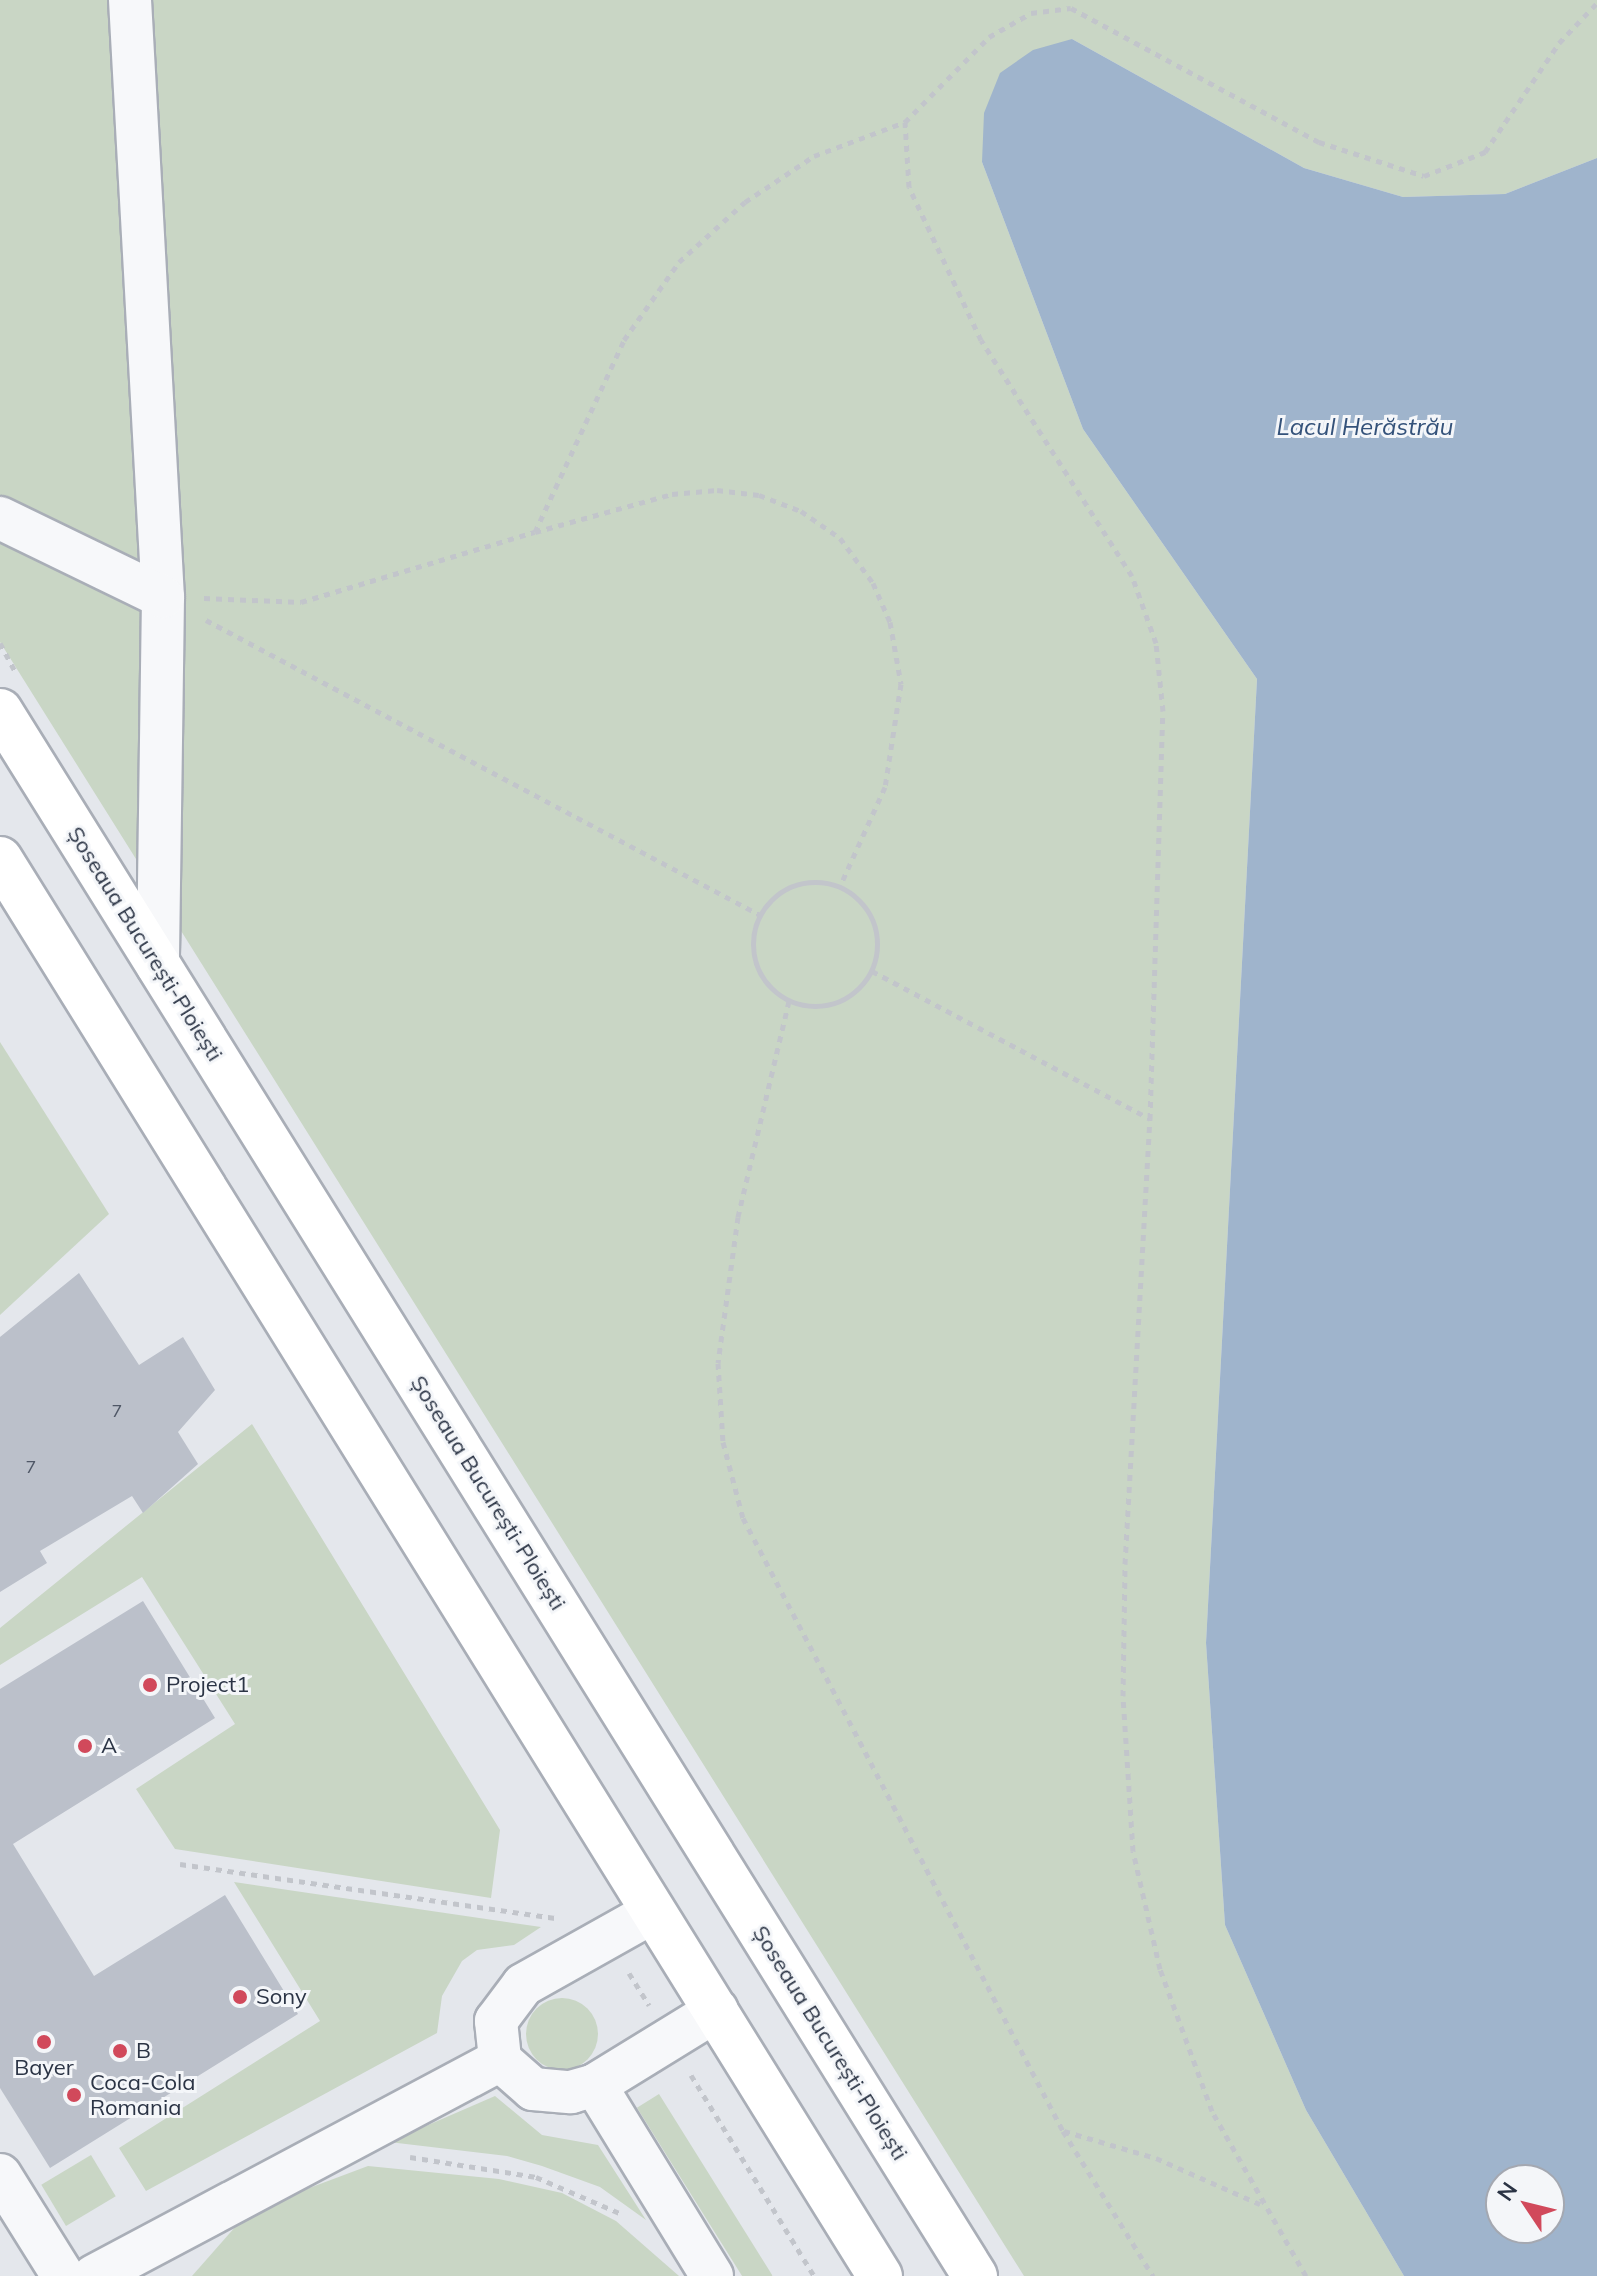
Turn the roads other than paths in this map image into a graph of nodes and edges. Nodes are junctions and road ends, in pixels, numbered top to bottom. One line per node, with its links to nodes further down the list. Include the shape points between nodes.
1 (130, 0): 3 (street)
2 (0, 518): 3 (street)
3 (163, 597): 6 (street)
4 (0, 711): 6 (main road, Șoseaua București-Ploiești)
5 (0, 859): 7 (main road)
6 (158, 966): 16 (main road, Șoseaua București-Ploiești)
7 (653, 1912): 8 (main road); 9 (street, via 603,1931 507,2001 496,2021)
8 (717, 2010): 10 (street); 15 (main road)
9 (500, 2060): 10 (street, via 533,2089 553,2094); 12 (street)
10 (595, 2085): 14 (street)
11 (0, 2175): 13 (street)
12 (116, 2270)
13 (63, 2276)
14 (712, 2276)
15 (880, 2276)
16 (975, 2276)

